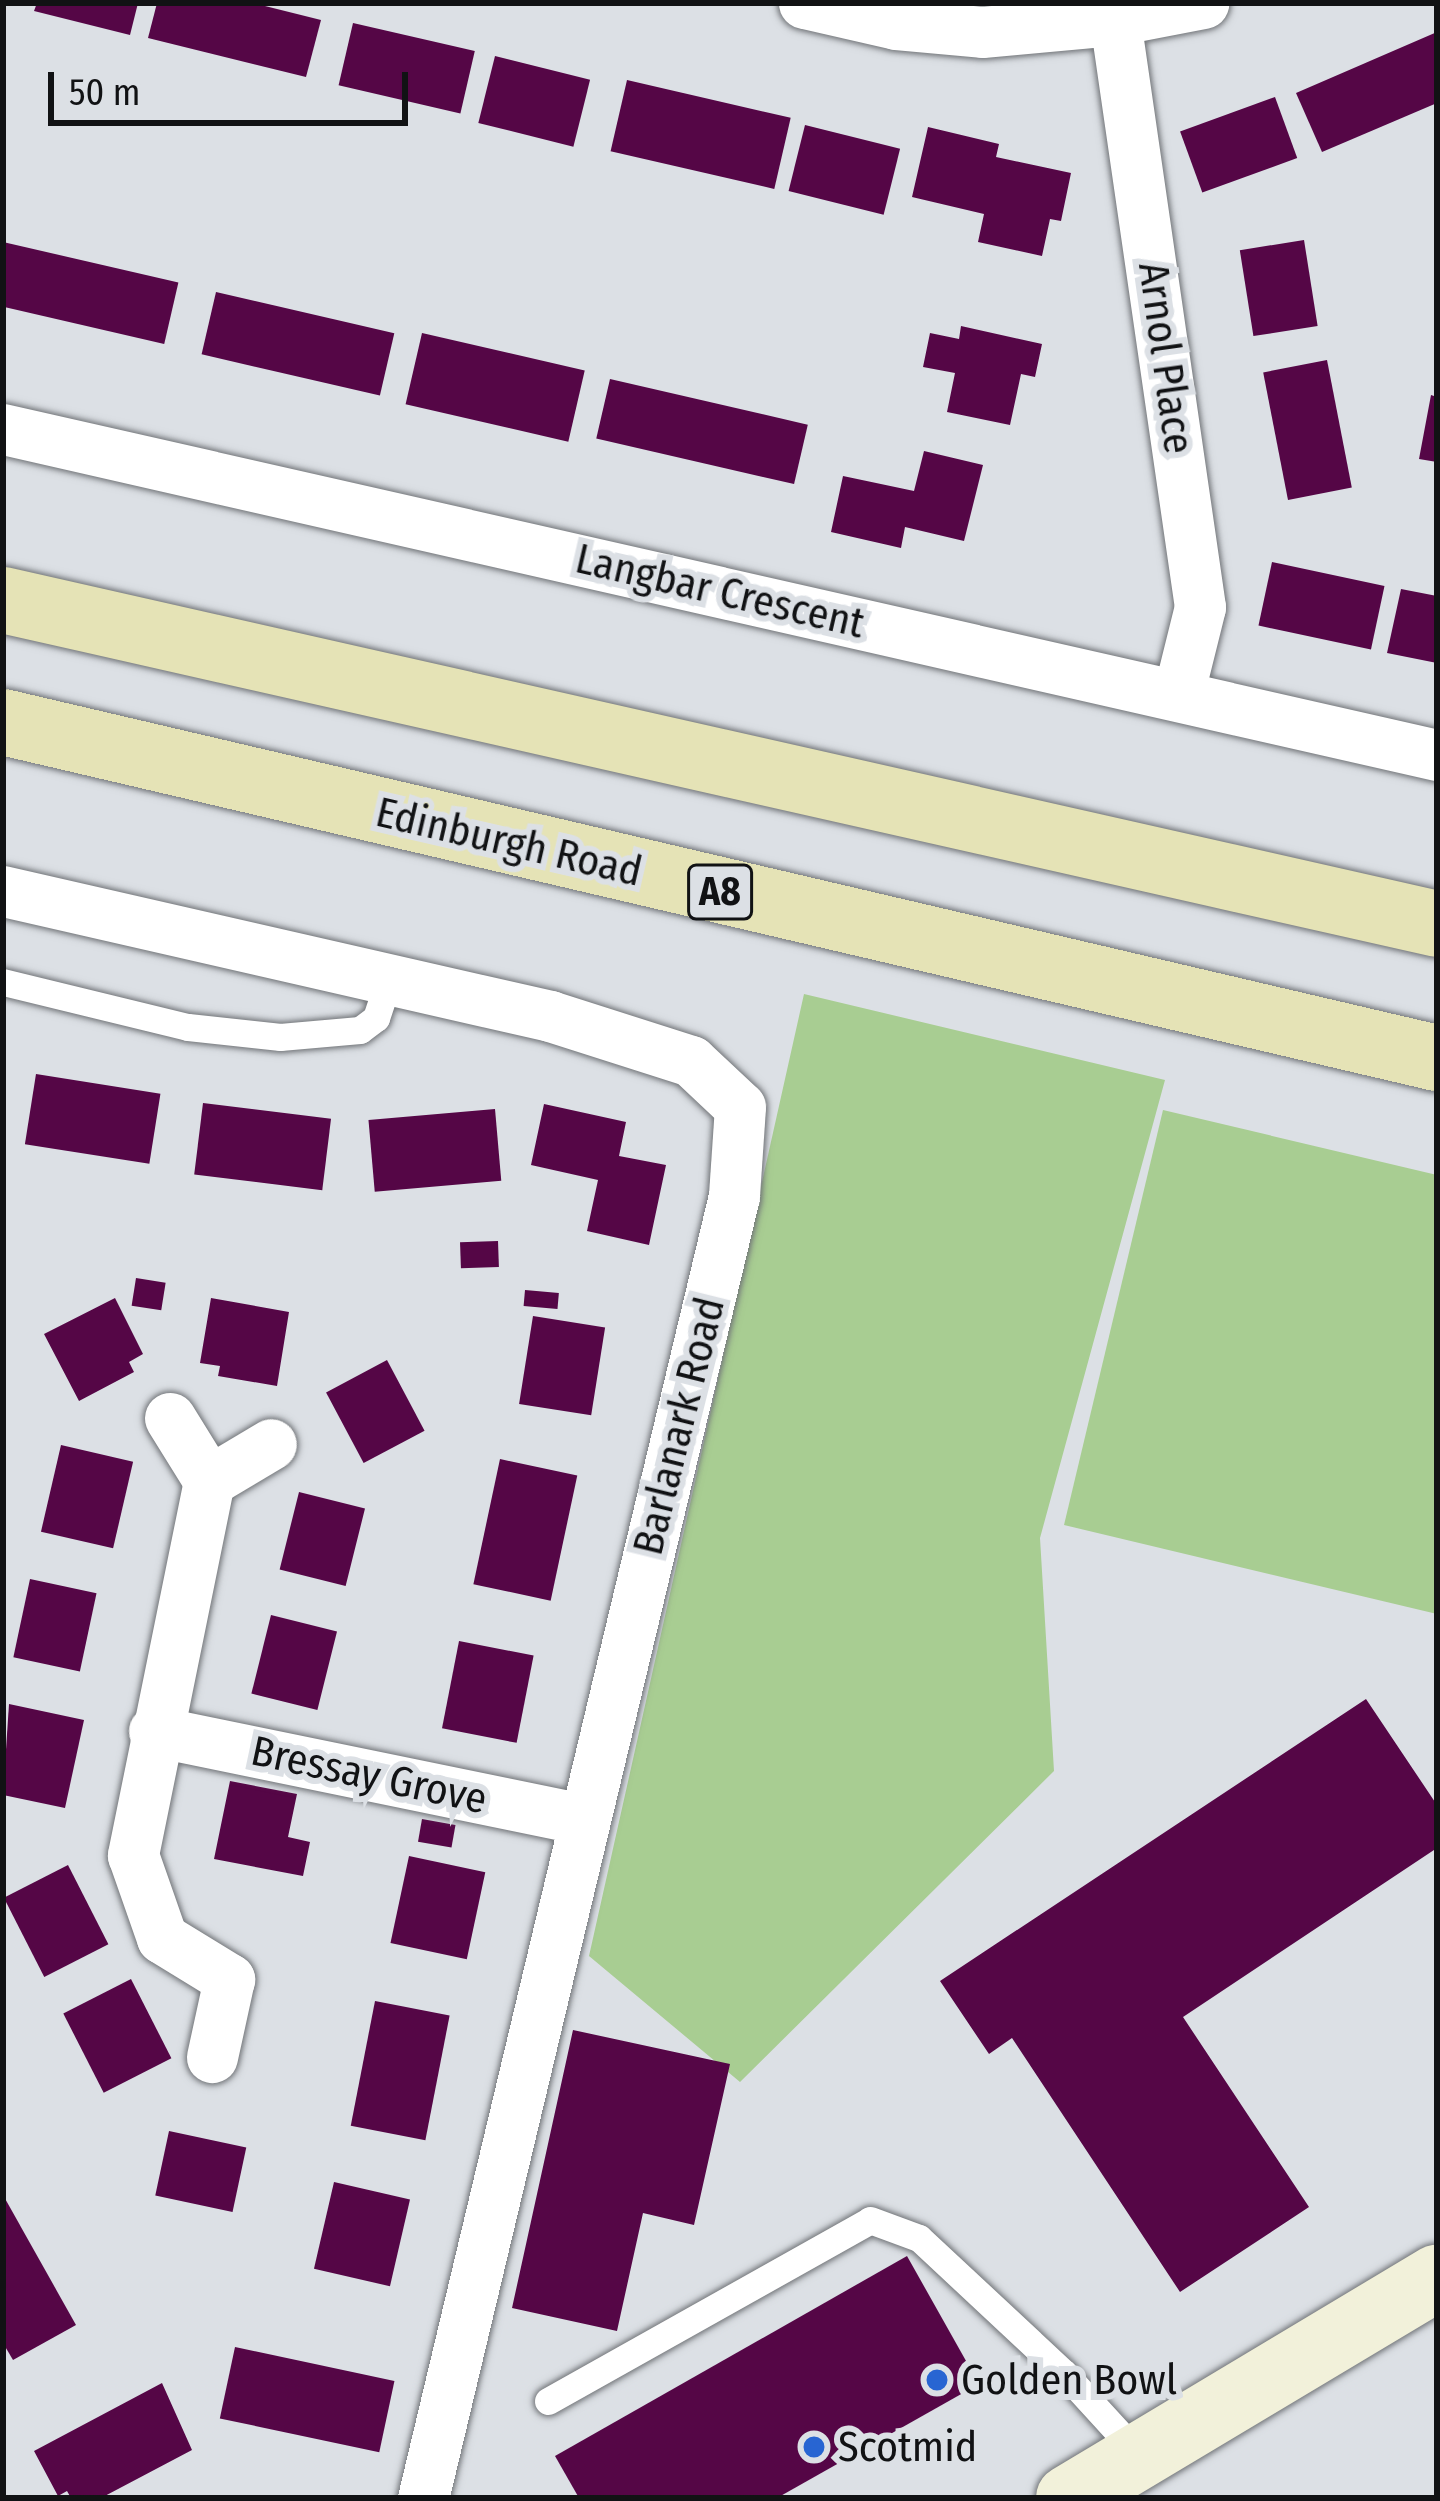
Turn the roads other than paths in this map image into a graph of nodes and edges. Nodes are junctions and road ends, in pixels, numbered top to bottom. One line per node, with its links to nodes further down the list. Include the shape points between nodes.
1 (804, 3): 3 (street, via 982,32)
2 (1203, 3): 3 (street)
3 (1114, 20): 6 (street, Arnol Place, via 1200,608)
4 (3, 429): 6 (street, Langbar Crescent)
5 (3, 600): 10 (main road)
6 (1178, 694): 8 (street, Langbar Crescent)
7 (3, 722): 13 (main road, Edinburgh Road / A8)
8 (1437, 754)
9 (3, 891): 11 (street, Barlanark Road)
10 (1437, 924)
11 (389, 980): 12 (lane, via 376,1018 360,1030 280,1037 188,1027); 18 (street, Barlanark Road, via 550,1016 691,1060 740,1108 734,1196)
12 (3, 982)
13 (1437, 1058)
14 (170, 1418): 16 (street)
15 (271, 1444): 16 (street)
16 (209, 1481): 17 (street)
17 (154, 1731): 18 (street, Bressay Grove); 19 (street, via 133,1855 162,1938 229,1979)
18 (584, 1820): 23 (street, Barlanark Road)
19 (212, 2057)
20 (1437, 2278): 22 (street)
21 (548, 2401): 22 (lane, via 871,2220 920,2238)
22 (1140, 2456): 24 (street)
23 (423, 2498)
24 (1069, 2498)

